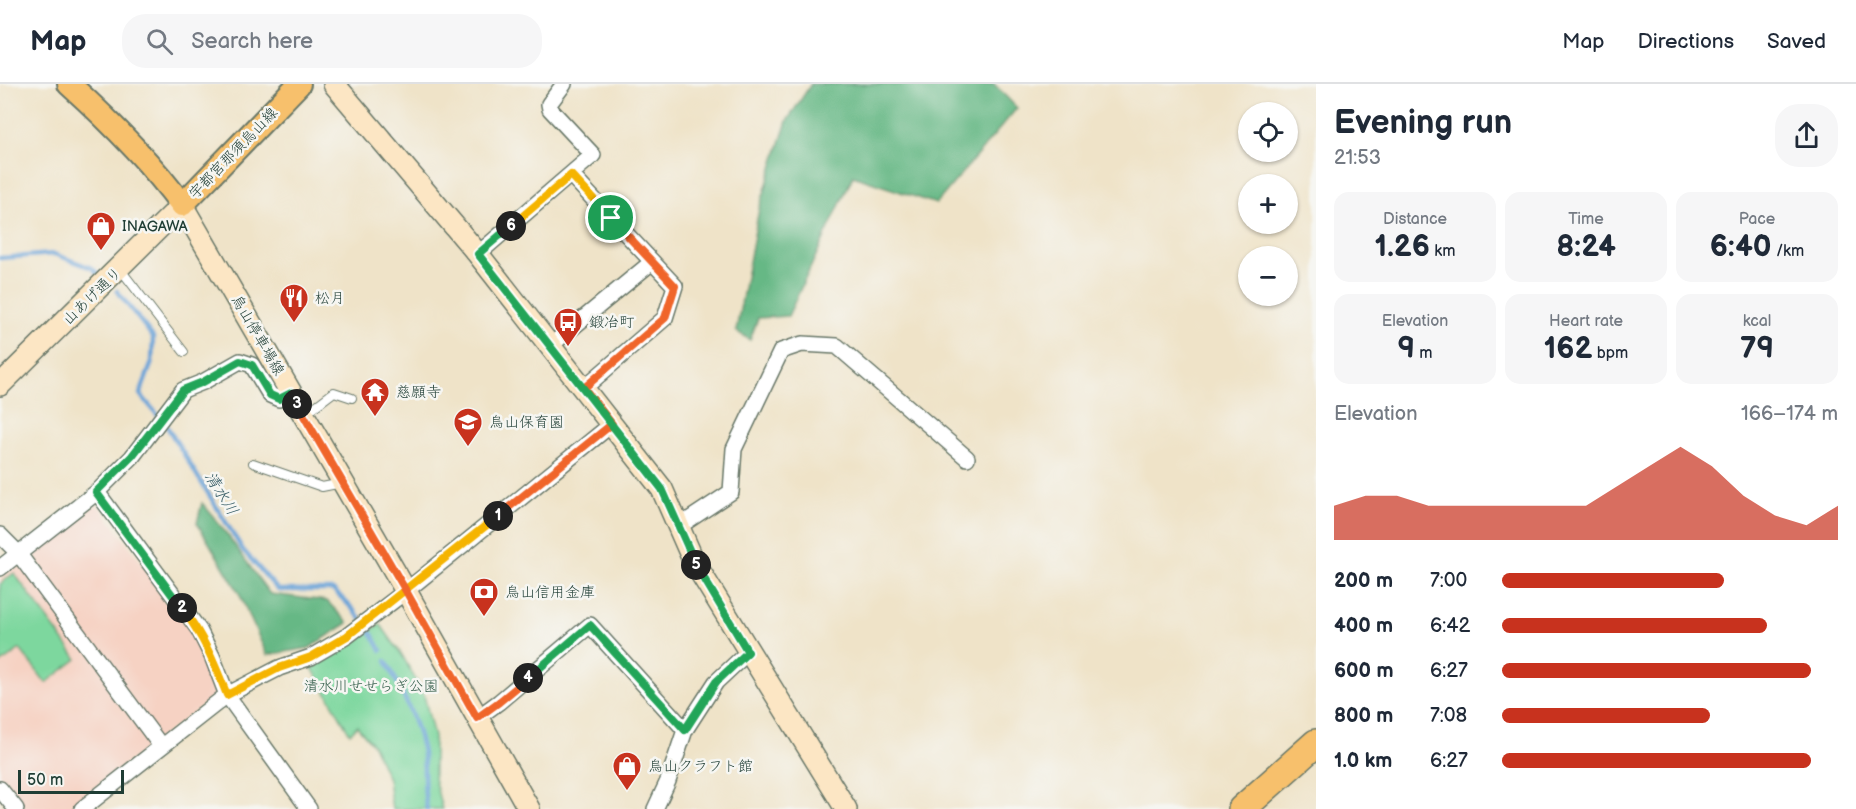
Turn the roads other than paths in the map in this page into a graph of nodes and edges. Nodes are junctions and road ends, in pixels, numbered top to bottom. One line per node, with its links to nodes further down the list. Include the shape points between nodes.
1 (69, 84): 6 (main road, 宇都宮那須烏山線, via 151,164)
2 (299, 84): 6 (main road, 宇都宮那須烏山線)
3 (334, 84): 7 (main road)
4 (564, 84): 5 (street, via 549,104 550,109 593,155)
5 (571, 175): 7 (street); 8 (street)
6 (182, 206): 9 (main road, 山あげ通り); 14 (main road, 烏山停車場線)
7 (478, 254): 10 (main road)
8 (652, 262): 10 (street); 13 (street, via 675,286 665,318)
9 (120, 268): 11 (lane); 12 (main road, 山あげ通り)
10 (550, 346): 13 (main road)
11 (184, 352)
12 (0, 385)
13 (584, 388): 17 (main road)
14 (291, 393): 16 (main road, 烏山停車場線); 21 (street, via 279,399 270,395 252,365 240,361 183,390 132,456)
15 (352, 398): 16 (lane, via 334,393)
16 (304, 415): 20 (main road, 烏山停車場線)
17 (612, 424): 22 (main road, via 662,489); 26 (street)
18 (967, 458): 22 (street, via 837,346 802,344 781,351 734,449 731,492)
19 (253, 463): 20 (lane, via 322,487)
20 (343, 483): 26 (main road, 烏山停車場線)
21 (96, 492): 24 (street); 28 (street, via 199,630)
22 (678, 527): 27 (main road, via 694,562)
23 (0, 535): 24 (street)
24 (18, 553): 25 (street); 32 (street)
25 (0, 568)
26 (406, 591): 28 (street, via 334,644); 29 (main road, 烏山停車場線)
27 (748, 652): 30 (street, via 716,682); 39 (main road)
28 (227, 695): 32 (street); 36 (street)
29 (477, 718): 30 (street, via 590,625); 37 (main road, 烏山停車場線)
30 (685, 730): 38 (street)
31 (1316, 743): 40 (highway)
32 (162, 746): 35 (street)
33 (0, 789): 34 (street)
34 (16, 809)
35 (82, 809)
36 (309, 809)
37 (528, 809)
38 (655, 809)
39 (846, 809)
40 (1242, 809)

